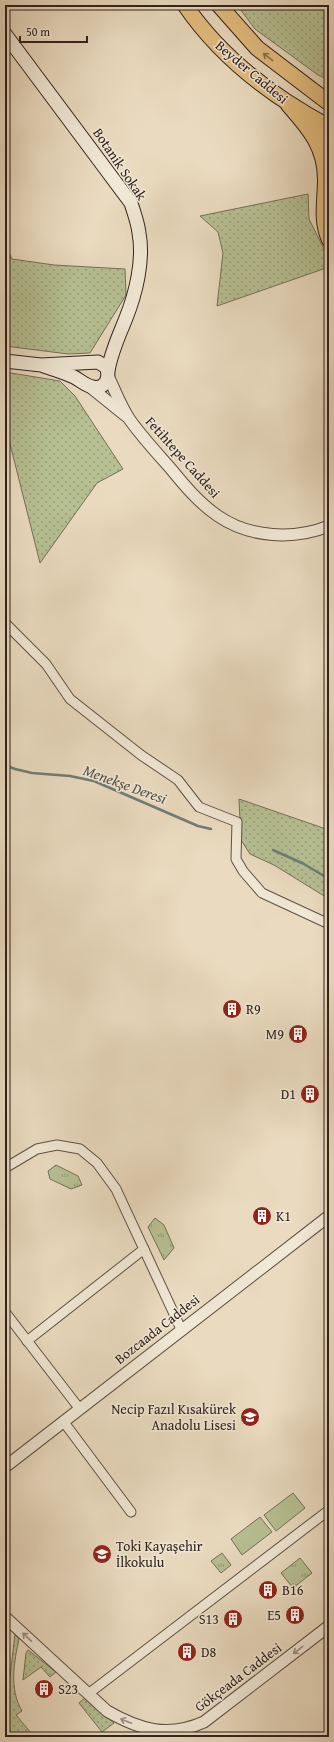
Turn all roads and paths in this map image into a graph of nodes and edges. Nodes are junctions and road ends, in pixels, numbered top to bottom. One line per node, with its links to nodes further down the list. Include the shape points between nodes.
1 (185, 5): 6 (highway, Beyder Caddesi, via 234,61)
2 (219, 5): 4 (highway, Beyder Caddesi, one-way to 2, via 257,48)
3 (5, 34): 11 (main road, Botanik Sokak, via 131,203 140,234 140,258 133,297)
4 (300, 80): 5 (highway); 7 (highway, Beyder Caddesi)
5 (329, 92)
6 (286, 103): 8 (highway, Beyder Caddesi); 9 (highway); 10 (main road, via 313,135 321,151 325,179 323,222)
7 (329, 103)
8 (329, 127)
9 (329, 140)
10 (329, 240)
11 (120, 333): 13 (main road, Botanik Sokak, via 106,352); 15 (main road, Botanik Sokak, via 110,355)
12 (5, 361): 14 (main road)
13 (92, 362): 14 (main road); 15 (main road, via 102,364); 16 (main road, via 86,365 82,373)
14 (41, 365): 16 (main road, via 73,376)
15 (108, 373): 16 (main road, via 102,386); 17 (street, Fetihtepe Caddesi)
16 (88, 386): 17 (street)
17 (129, 419): 18 (street, Fetihtepe Caddesi, via 192,494 219,517 248,530 274,535 319,530)
18 (329, 526)
19 (5, 623): 20 (street, via 46,664 70,699 141,755 178,780 199,807 237,822 236,859 262,893)
20 (329, 924)
21 (5, 1168): 23 (street, via 37,1149 57,1145 80,1149 97,1163 116,1189)
22 (329, 1216): 26 (street, Bozcaada Caddesi)
23 (144, 1248): 26 (street); 27 (street)
24 (5, 1312): 25 (street)
25 (8, 1324): 27 (street)
26 (181, 1329): 28 (street, Bozcaada Caddesi)
27 (27, 1341): 28 (street)
28 (79, 1408): 29 (street, Bozcaada Caddesi)
29 (63, 1421): 30 (street, Bozcaada Caddesi); 32 (street)
30 (5, 1467)
31 (329, 1510): 35 (street)
32 (131, 1512)
33 (5, 1617): 35 (street, Gökçeada Caddesi, one-way to 33)
34 (329, 1626): 35 (street, Gökçeada Caddesi, one-way to 35, via 204,1722 190,1728 163,1731 149,1729 122,1720)
35 (88, 1694)

